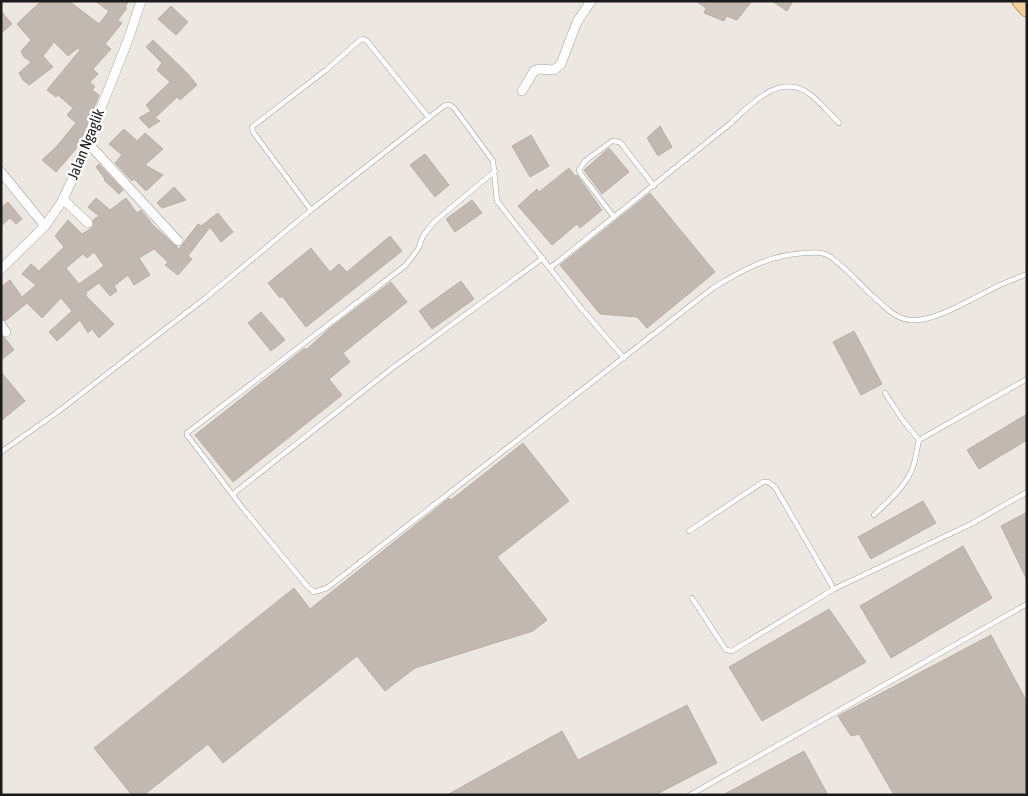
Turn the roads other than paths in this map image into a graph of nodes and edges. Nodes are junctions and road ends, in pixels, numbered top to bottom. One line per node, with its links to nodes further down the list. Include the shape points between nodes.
1 (141, 1): 8 (street, Jalan Ngaglik)
2 (591, 1): 5 (street, via 577,22 561,64 554,70 534,71)
3 (1019, 1): 4 (main road)
4 (1027, 10)
5 (522, 91)
6 (429, 118): 9 (lane, via 445,105 454,108 493,161); 13 (lane); 13 (lane, via 367,41 360,40 252,127)
7 (839, 123): 11 (lane, via 810,94 796,87 784,86 756,99)
8 (87, 142): 12 (street, Jalan Ngaglik); 17 (street)
9 (494, 171): 18 (lane, via 498,201); 28 (lane, via 434,222 406,265 189,431 187,435)
10 (1, 172): 16 (street)
11 (654, 186): 14 (lane); 14 (lane, via 620,142 612,141 585,161 579,170 581,174)
12 (63, 198): 15 (street); 16 (street, Jalan Ngaglik)
13 (311, 210): 26 (lane, via 208,296)
14 (614, 217): 19 (lane)
15 (88, 222)
16 (45, 226): 20 (street, Jalan Ngaglik)
17 (178, 241)
18 (543, 258): 19 (lane); 28 (lane, via 391,369)
19 (550, 268): 22 (lane)
20 (1, 269)
21 (1027, 274): 22 (lane, via 950,310 925,319 911,320 890,311 829,256 820,252 788,254 746,267 713,288)
22 (624, 358): 28 (lane, via 320,591 314,592 307,586)
23 (1027, 379): 25 (lane)
24 (885, 393): 25 (lane)
25 (919, 440): 29 (lane, via 913,466 905,481)
26 (1, 452)
27 (1027, 492): 31 (lane, via 971,524)
28 (233, 494)
29 (874, 515)
30 (689, 530): 31 (lane, via 763,482 768,482 775,487)
31 (834, 589): 32 (lane, via 729,652)
32 (692, 598)
33 (1027, 604): 34 (lane)
34 (690, 795)

